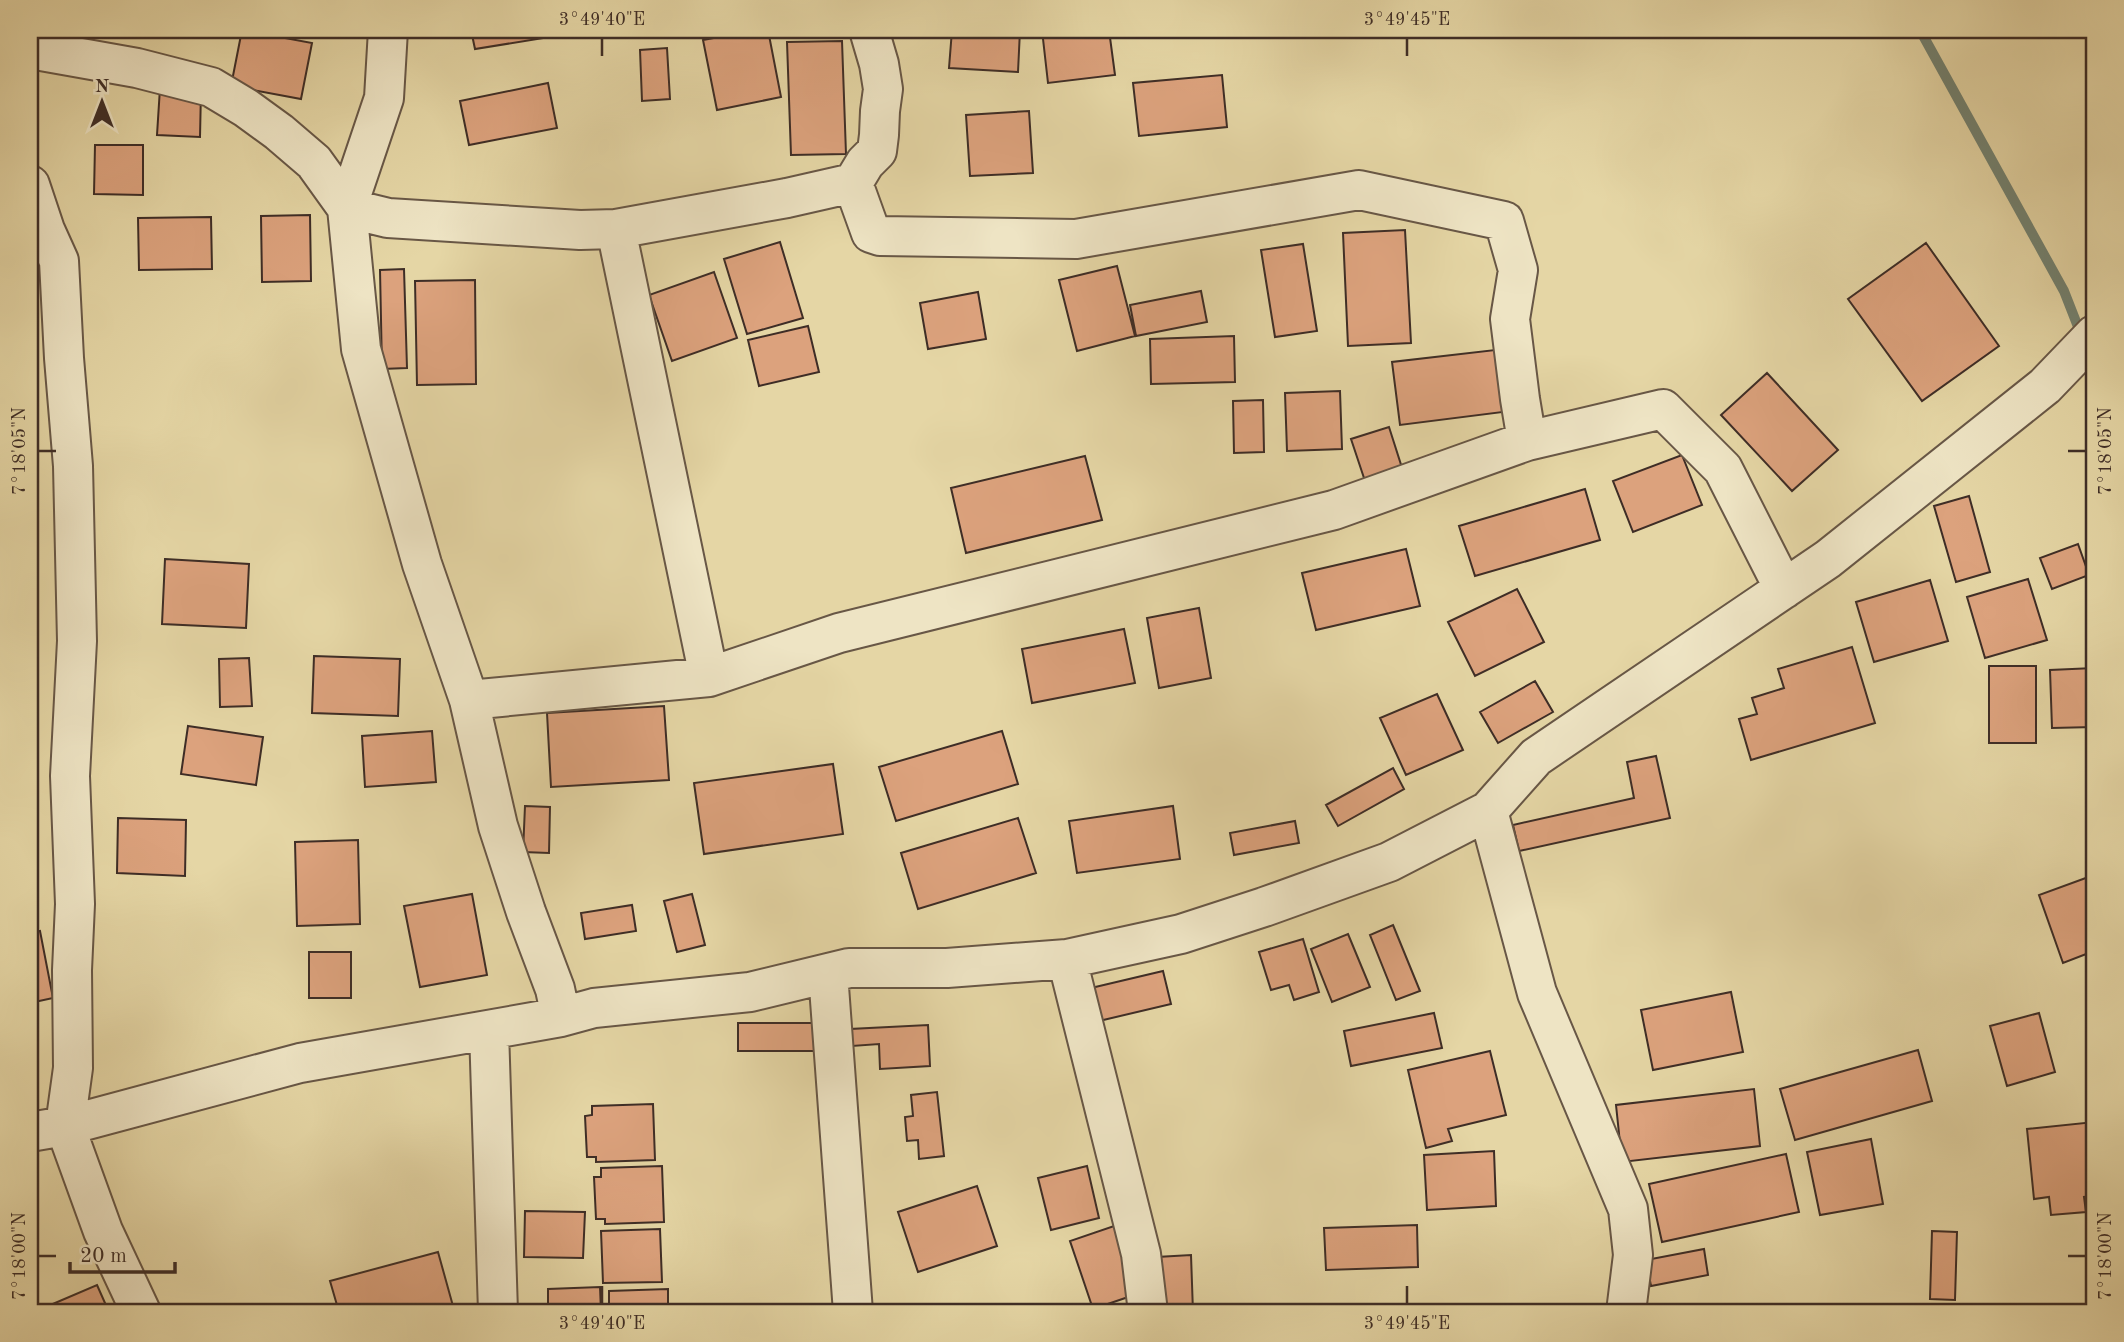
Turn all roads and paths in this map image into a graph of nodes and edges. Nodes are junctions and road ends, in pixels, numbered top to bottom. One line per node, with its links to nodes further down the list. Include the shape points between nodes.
1 (388, 30): 6 (street, via 384,98)
2 (869, 30): 4 (street, via 883,89 879,135 877,151)
3 (30, 49): 6 (street, via 211,87 279,132 314,162)
4 (853, 183): 7 (street); 11 (street, via 871,233 880,236 1076,239 1359,190 1504,221 1518,270 1510,319)
5 (30, 185): 9 (street, via 59,261)
6 (347, 208): 7 (street, via 388,218); 14 (street, via 361,349 422,564)
7 (616, 229): 13 (street)
8 (30, 307): 9 (street)
9 (63, 330): 20 (street, via 73,466 77,641 70,776 75,904 73,1068)
10 (2094, 335): 12 (street, via 2045,386)
11 (1527, 441): 12 (street, via 1663,409 1723,469); 13 (street, via 1334,510 839,633)
12 (1784, 589): 15 (street, via 1536,757)
13 (709, 677): 14 (street)
14 (469, 700): 18 (street, via 498,826)
15 (1488, 811): 16 (street, via 1389,862 1264,908 1181,934); 25 (street, via 1536,993 1628,1209 1633,1255)
16 (1068, 959): 17 (street, via 947,968 849,968); 24 (street, via 1141,1254)
17 (828, 973): 18 (street, via 750,992 594,1008); 23 (street)
18 (561, 1017): 19 (street)
19 (489, 1030): 20 (street, via 300,1063); 22 (street)
20 (47, 1129): 21 (street)
21 (141, 1312)
22 (498, 1312)
23 (853, 1312)
24 (1148, 1312)
25 (1626, 1312)

